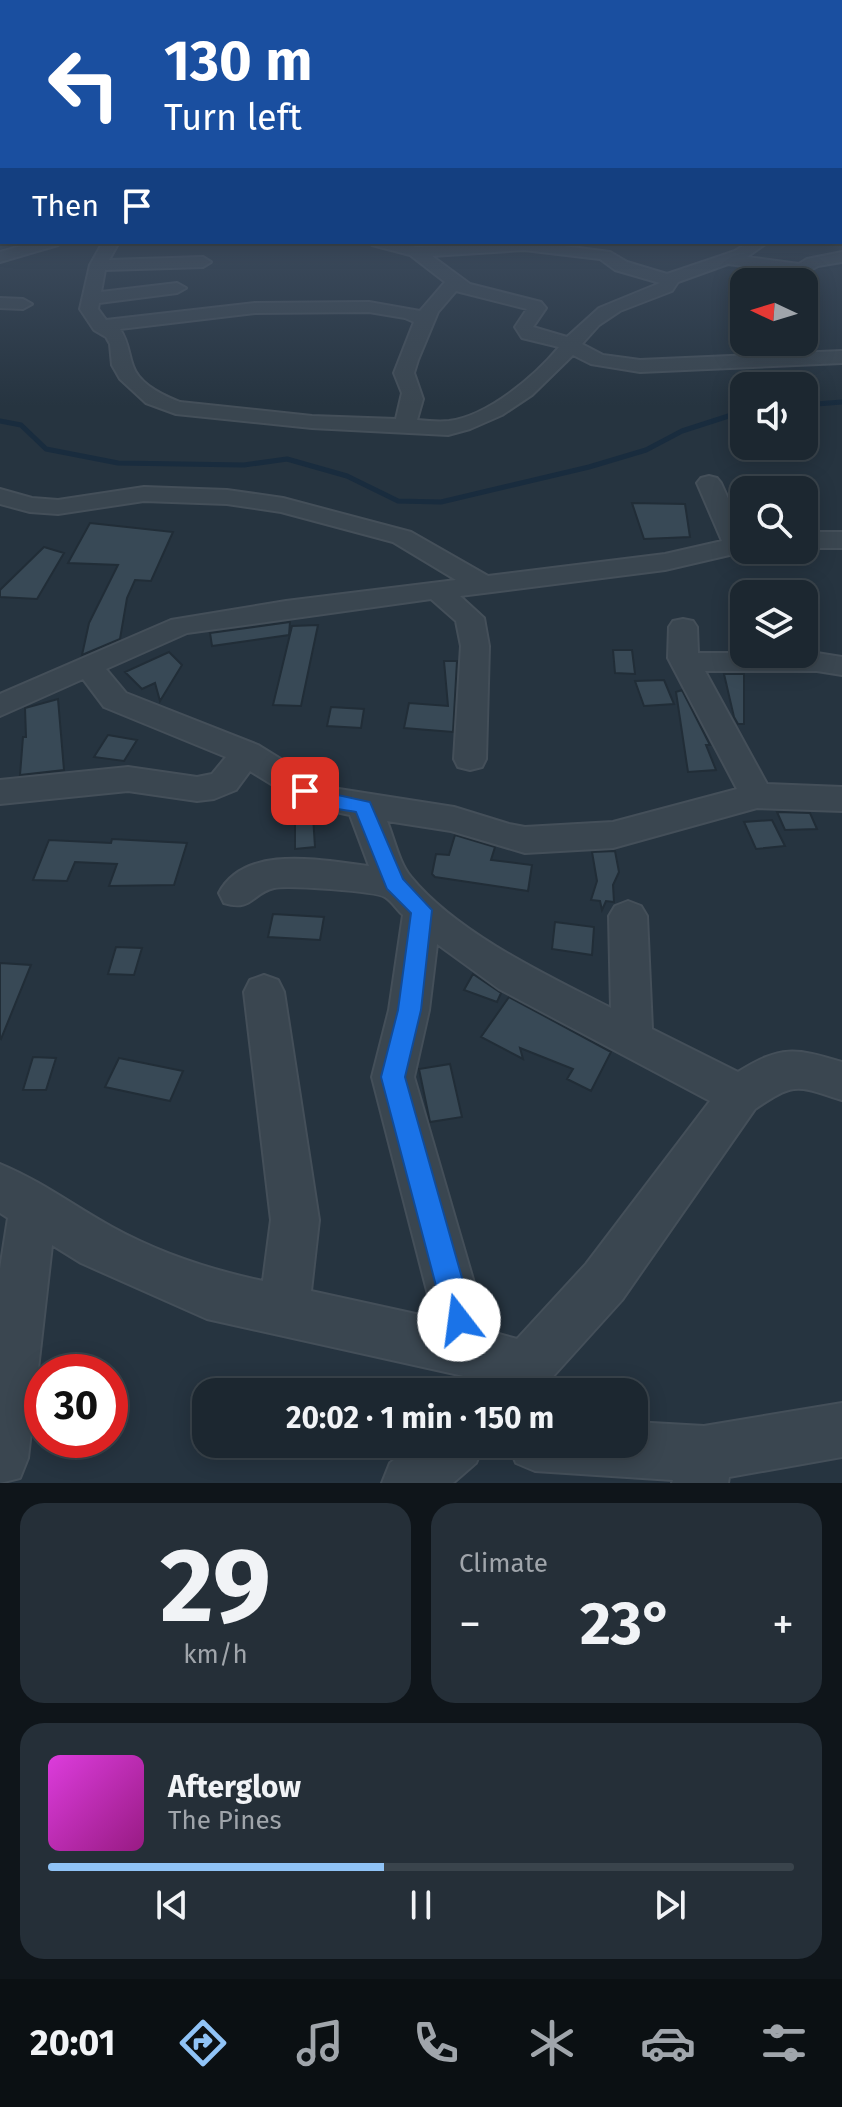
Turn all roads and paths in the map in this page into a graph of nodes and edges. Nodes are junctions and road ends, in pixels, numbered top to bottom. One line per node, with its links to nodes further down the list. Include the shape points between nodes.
1 (97, 268): 10 (street)
2 (438, 268): 8 (street)
3 (628, 268): 7 (street)
4 (701, 268): 7 (street)
5 (783, 268): 6 (street)
6 (804, 268)
7 (668, 280): 15 (street, via 666,287 600,315)
8 (456, 282): 13 (street, via 438,296); 15 (street, via 535,306 524,327 529,334)
9 (177, 288): 10 (street)
10 (89, 299): 14 (street, via 89,309)
11 (0, 303): 12 (street)
12 (23, 304)
13 (424, 320): 14 (street, via 369,307 255,308); 17 (street, via 404,373 414,389)
14 (101, 326): 17 (street, via 120,344 127,375 153,399 176,408)
15 (569, 345): 16 (street, via 598,360 654,367); 17 (street, via 545,373 470,424)
16 (842, 357)
17 (404, 426)
18 (709, 483): 22 (street)
19 (0, 496): 20 (street)
20 (30, 505): 21 (street); 26 (street, via 80,505 144,494 283,505 402,537)
21 (0, 524)
22 (730, 525)
23 (818, 540): 24 (street)
24 (842, 540)
25 (730, 547): 26 (street, via 665,562)
26 (486, 586): 27 (street)
27 (439, 592): 31 (street, via 181,626); 34 (street, via 470,618 475,646)
28 (683, 627): 29 (street)
29 (686, 662): 30 (street); 36 (street)
30 (842, 666)
31 (89, 667): 32 (street); 33 (street, via 115,700)
32 (1, 702)
33 (247, 753): 35 (street, via 214,787 128,779); 38 (street, via 319,798)
34 (470, 759)
35 (0, 792)
36 (757, 796): 37 (street); 38 (street, via 613,835 525,840 454,819)
37 (842, 799)
38 (364, 806): 40 (street)
39 (237, 893): 40 (street, via 266,874 328,875)
40 (408, 897): 43 (street, via 513,977); 48 (street, via 409,1010 393,1077)
41 (628, 916): 43 (street)
42 (264, 992): 47 (street, via 295,1220)
43 (632, 1039): 45 (street)
44 (842, 1081): 45 (street, via 799,1068 773,1073)
45 (740, 1095): 50 (street, via 604,1282)
46 (17, 1196): 47 (street, via 98,1246 159,1274 207,1294); 52 (street)
47 (284, 1312): 48 (street)
48 (468, 1351): 49 (street)
49 (512, 1378)
50 (517, 1378)
51 (842, 1430): 55 (street)
52 (0, 1458)
53 (440, 1458): 56 (street)
54 (632, 1458): 55 (street)
55 (702, 1468)
56 (410, 1483)

